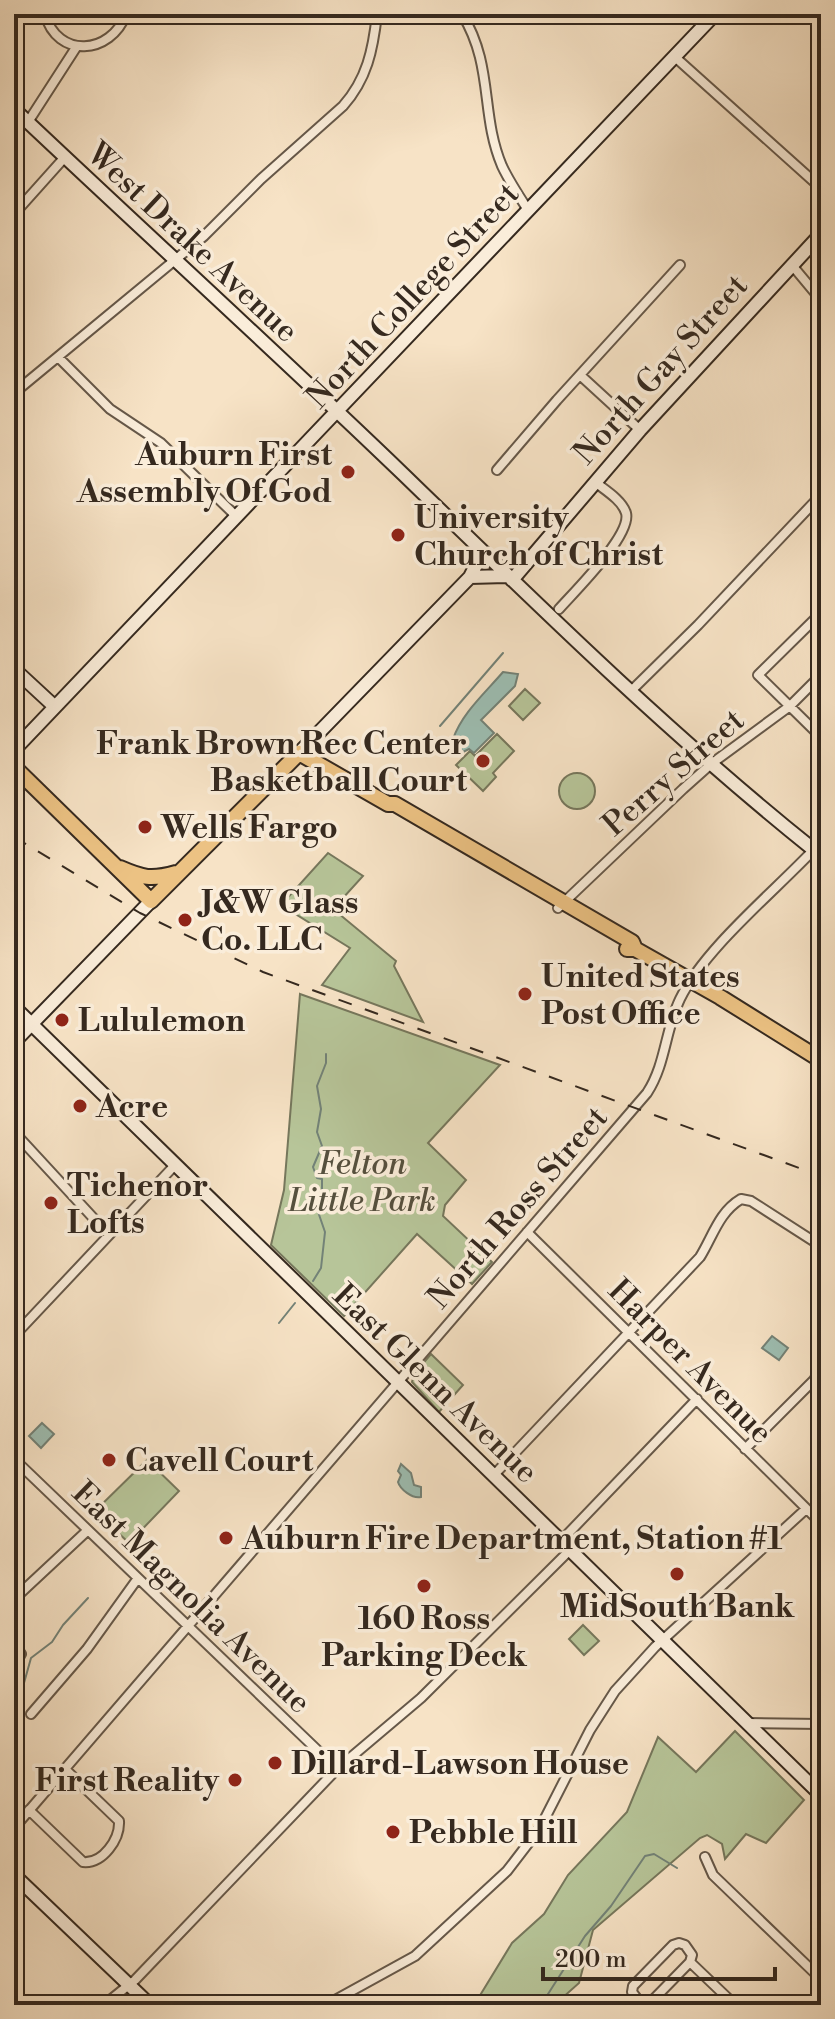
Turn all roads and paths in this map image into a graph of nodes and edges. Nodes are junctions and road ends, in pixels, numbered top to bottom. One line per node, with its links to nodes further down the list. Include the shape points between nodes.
1 (45, 14): 6 (street, via 53,31)
2 (126, 14): 6 (street, via 102,43)
3 (377, 14): 15 (street, via 370,60 355,93)
4 (462, 14): 12 (street, via 482,58 502,165)
5 (715, 14): 7 (street, North College Street)
6 (77, 46): 9 (street)
7 (675, 57): 11 (street); 12 (street, North College Street)
8 (14, 109): 9 (street, West Drake Avenue)
9 (28, 122): 10 (street, West Drake Avenue)
10 (65, 157): 13 (street); 15 (street, West Drake Avenue)
11 (821, 188)
12 (528, 210): 22 (street, North College Street)
13 (14, 214)
14 (821, 234): 16 (street, North Gay Street)
15 (175, 261): 19 (street); 22 (street, West Drake Avenue)
16 (791, 264): 18 (street); 23 (street, North Gay Street)
17 (680, 265): 20 (street)
18 (821, 300)
19 (58, 357): 21 (street); 27 (street, via 110,409 161,443)
20 (580, 375): 23 (street); 24 (street)
21 (14, 393)
22 (336, 413): 27 (street, North College Street); 28 (street, West Drake Avenue)
23 (640, 430): 25 (street, North Gay Street)
24 (497, 470)
25 (595, 482): 30 (street, North Gay Street); 31 (street, via 623,507 625,526)
26 (821, 495): 35 (street)
27 (237, 517): 36 (street, North College Street)
28 (482, 553): 29 (street); 30 (street, West Drake Avenue)
29 (470, 577): 30 (street); 40 (street)
30 (509, 578): 35 (street, West Drake Avenue)
31 (559, 609)
32 (821, 613): 37 (street, via 758,675)
33 (14, 669): 36 (street)
34 (821, 675): 37 (street, Perry Street)
35 (631, 691): 41 (street, West Drake Avenue)
36 (54, 706): 39 (street, North College Street)
37 (790, 706): 38 (street); 41 (street, Perry Street)
38 (821, 737)
39 (14, 750)
40 (299, 753): 45 (main road); 47 (main road, via 406,810)
41 (711, 764): 43 (street, West Drake Avenue); 47 (street, Perry Street)
42 (14, 767): 44 (main road)
43 (819, 850): 48 (street, North Ross Street)
44 (113, 865): 45 (main road, via 147,878); 46 (main road)
45 (177, 873): 46 (main road)
46 (151, 901): 50 (street)
47 (561, 905): 48 (main road, via 632,942 635,949)
48 (690, 981): 52 (main road); 55 (street, North Ross Street, via 651,1086)
49 (14, 1007): 50 (street, East Glenn Avenue)
50 (31, 1024): 51 (street); 54 (street, East Glenn Avenue)
51 (14, 1042)
52 (821, 1060)
53 (14, 1132): 56 (street)
54 (175, 1165): 56 (street); 61 (street, East Glenn Avenue)
55 (527, 1232): 58 (street, Harper Avenue); 61 (street, North Ross Street)
56 (109, 1235): 59 (street)
57 (821, 1246): 58 (street, via 741,1199 721,1218 700,1257)
58 (628, 1330): 62 (street, Harper Avenue); 65 (street)
59 (14, 1336)
60 (821, 1369): 63 (street)
61 (397, 1382): 65 (street, East Glenn Avenue); 72 (street, North Ross Street)
62 (697, 1399): 63 (street, Harper Avenue); 69 (street)
63 (745, 1449): 66 (street, Harper Avenue)
64 (14, 1459): 68 (street, East Magnolia Avenue)
65 (493, 1476): 69 (street, East Glenn Avenue)
66 (806, 1509): 67 (street, Harper Avenue); 73 (street)
67 (821, 1523)
68 (88, 1530): 70 (street, East Magnolia Avenue); 71 (street)
69 (566, 1546): 73 (street, East Glenn Avenue); 79 (street, via 421,1698)
70 (138, 1578): 72 (street, East Magnolia Avenue); 76 (street)
71 (14, 1599)
72 (189, 1626): 79 (street, East Magnolia Avenue); 80 (street, North Ross Street)
73 (663, 1640): 77 (street, East Glenn Avenue); 91 (street, via 615,1691 520,1858 429,1945)
74 (14, 1643): 75 (street, via 21,1654)
75 (14, 1667)
76 (31, 1714)
77 (747, 1723): 78 (street); 81 (street, East Glenn Avenue)
78 (821, 1724)
79 (337, 1769): 88 (street)
80 (66, 1770): 82 (street, North Ross Street); 82 (street, via 119,1821 117,1838 99,1859 83,1862)
81 (821, 1795)
82 (29, 1810): 83 (street, North Ross Street)
83 (14, 1828)
84 (705, 1857): 87 (street, via 713,1875)
85 (14, 1875): 88 (street)
86 (690, 1962): 92 (street); 92 (street, via 690,1949 673,1945 633,1986 632,1992); 93 (street)
87 (821, 1979)
88 (129, 1985): 89 (street); 90 (street)
89 (104, 2005)
90 (150, 2005)
91 (326, 2005)
92 (645, 2005)
93 (735, 2005)

